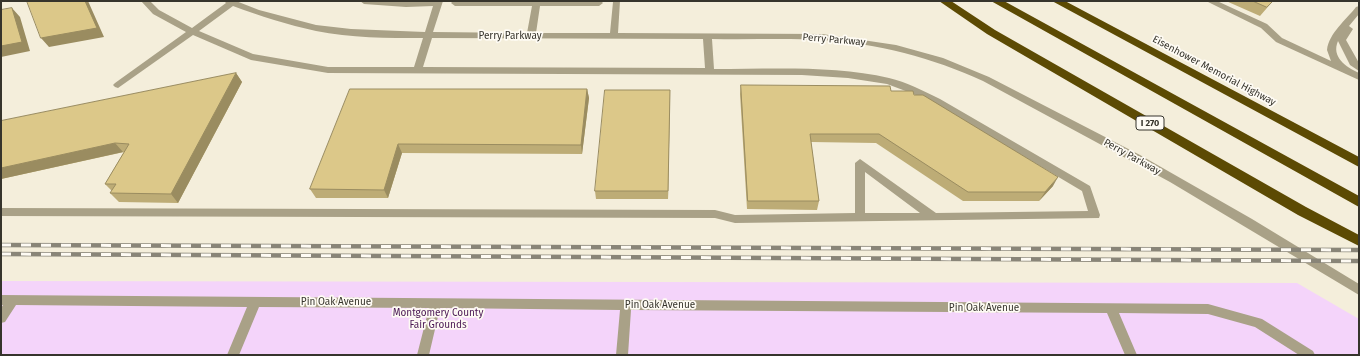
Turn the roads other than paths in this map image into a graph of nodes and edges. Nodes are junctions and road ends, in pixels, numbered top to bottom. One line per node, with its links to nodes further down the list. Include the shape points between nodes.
1 (145, 1): 15 (street, via 156,12)
2 (364, 1): 8 (street, via 406,4)
3 (944, 1): 31 (highway, I 270, via 1005,40 1302,211)
4 (996, 1): 27 (highway)
5 (1057, 1): 26 (highway, Eisenhower Memorial Highway)
6 (1210, 1): 21 (street, via 1264,26 1279,40)
7 (230, 2): 15 (street); 16 (street, Perry Parkway, via 256,12 316,28)
8 (438, 2): 16 (street)
9 (537, 2): 11 (street); 12 (street); 17 (street)
10 (617, 2): 18 (street)
11 (455, 3)
12 (599, 3)
13 (1359, 9): 21 (street, via 1334,40 1330,49)
14 (1359, 16): 20 (street, via 1342,40 1353,64)
15 (191, 31): 22 (street, via 251,57 305,68); 25 (street)
16 (428, 35): 17 (street, Perry Parkway); 22 (street)
17 (531, 36): 18 (street, Perry Parkway)
18 (614, 36): 19 (street, Perry Parkway)
19 (707, 36): 23 (street); 32 (street, Perry Parkway, via 822,37 874,43 961,68 1104,141 1297,250)
20 (1359, 68)
21 (1344, 70): 24 (street)
22 (417, 71): 23 (street)
23 (710, 71): 29 (street, via 802,72 888,81 937,101 1086,189 1095,215)
24 (1359, 77)
25 (118, 85)
26 (1359, 162)
27 (1359, 202)
28 (1, 212): 30 (street, via 715,214 735,219)
29 (934, 217): 30 (street); 30 (street, via 860,163)
30 (860, 218)
31 (1359, 241)
32 (1359, 290)
33 (7, 300): 34 (street, Pin Oak Avenue); 38 (street)
34 (255, 302): 35 (street, Pin Oak Avenue); 39 (street)
35 (436, 303): 36 (street, Pin Oak Avenue); 40 (street)
36 (626, 305): 37 (street, Pin Oak Avenue); 41 (street)
37 (1111, 309): 42 (street); 43 (street, Pin Oak Avenue, via 1208,309 1258,323)
38 (1, 318)
39 (233, 355)
40 (423, 355)
41 (622, 355)
42 (1131, 355)
43 (1309, 355)

